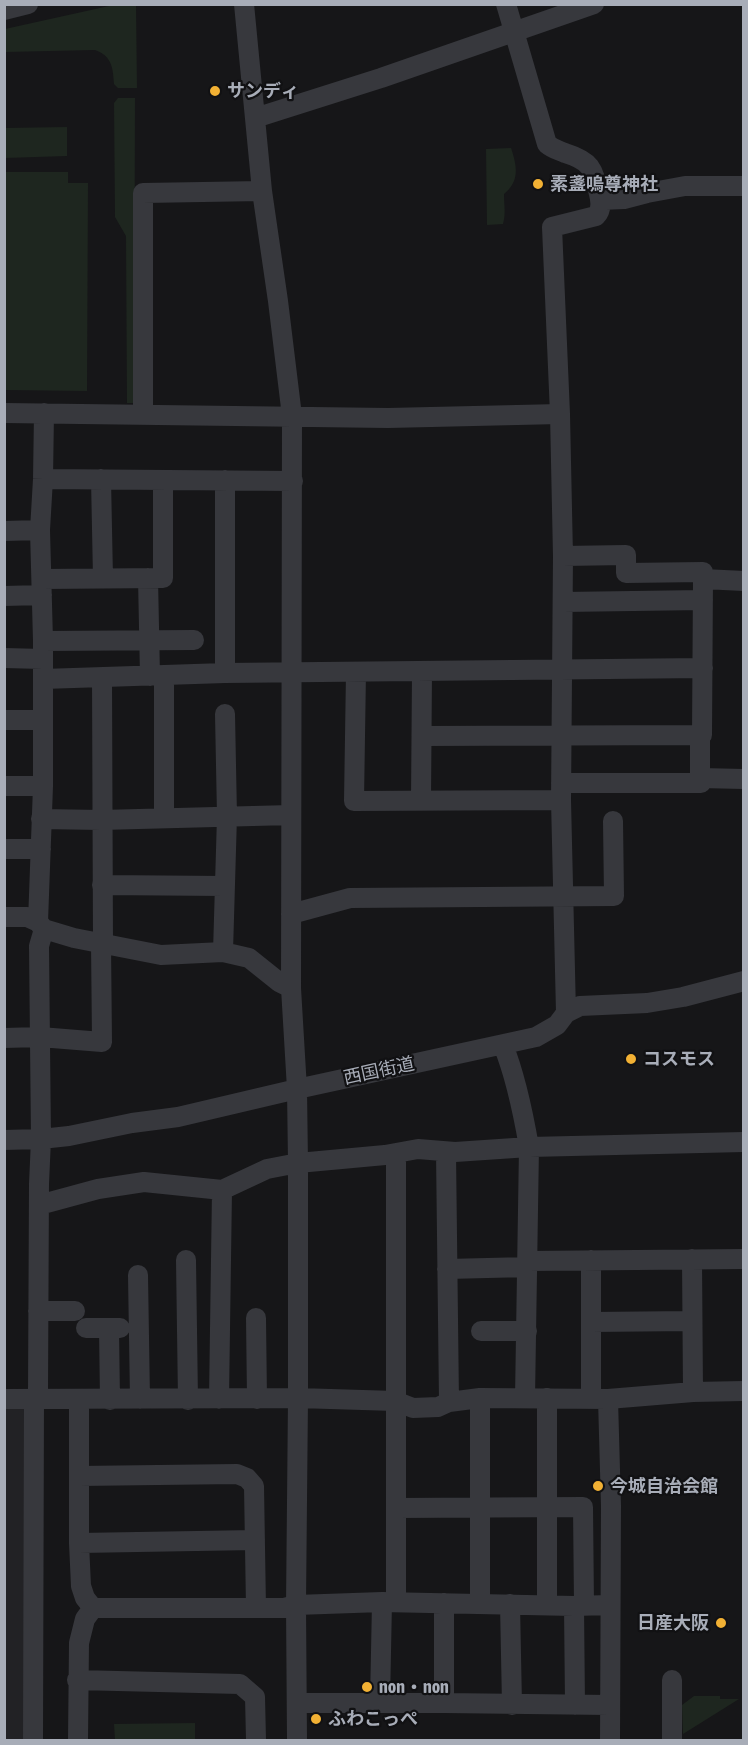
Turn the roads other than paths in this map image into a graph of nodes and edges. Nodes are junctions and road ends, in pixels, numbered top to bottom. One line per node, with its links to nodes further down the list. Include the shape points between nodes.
1 (28, 4): 5 (street)
2 (244, 4): 7 (street)
3 (506, 4): 6 (street)
4 (594, 4): 6 (street)
5 (4, 10)
6 (515, 32): 7 (street); 10 (street, via 547,144 589,165)
7 (255, 118): 9 (street)
8 (744, 186): 10 (street, via 685,186)
9 (262, 191): 13 (street, via 143,193); 15 (street)
10 (600, 200): 14 (street, via 596,216 552,227)
11 (4, 413): 12 (street)
12 (44, 413): 13 (street); 16 (street)
13 (143, 414): 15 (street)
14 (560, 414): 15 (street); 23 (street)
15 (292, 416): 20 (street)
16 (43, 479): 17 (street); 21 (street)
17 (101, 479): 18 (street); 24 (street)
18 (163, 480): 19 (street); 25 (street, via 163,578)
19 (225, 480): 20 (street); 40 (street)
20 (293, 481): 41 (street)
21 (40, 530): 22 (street); 28 (street)
22 (4, 531)
23 (563, 556): 26 (street, via 626,555 626,573 703,572); 31 (street)
24 (103, 578): 25 (street); 28 (street)
25 (148, 578): 32 (street)
26 (703, 579): 27 (street); 30 (street)
27 (744, 581)
28 (42, 587): 29 (street); 34 (street)
29 (4, 596)
30 (703, 600): 31 (street); 36 (street)
31 (563, 602): 37 (street)
32 (150, 639): 33 (street); 34 (street); 42 (street)
33 (194, 640)
34 (43, 650): 35 (street); 44 (street)
35 (4, 658)
36 (703, 668): 37 (street); 48 (street)
37 (561, 669): 39 (street); 50 (street)
38 (356, 672): 39 (street); 41 (street); 56 (street, via 354,801)
39 (422, 672): 49 (street)
40 (225, 673): 41 (street); 42 (street)
41 (290, 673): 57 (street)
42 (157, 676): 43 (street); 59 (street)
43 (102, 678): 44 (street); 61 (street)
44 (43, 679): 47 (street)
45 (225, 714): 58 (street)
46 (4, 720): 47 (street)
47 (43, 720): 54 (street)
48 (700, 735): 50 (street); 51 (street)
49 (422, 736): 50 (street); 56 (street)
50 (561, 736): 55 (street)
51 (700, 778): 52 (street); 55 (street, via 701,783)
52 (744, 779)
53 (4, 786): 54 (street)
54 (43, 786): 60 (street)
55 (561, 792): 56 (street); 67 (street)
56 (422, 800)
57 (291, 815): 58 (street); 68 (street)
58 (227, 816): 59 (street); 66 (street)
59 (164, 818): 61 (street)
60 (41, 819): 61 (street); 64 (street)
61 (101, 820): 65 (street)
62 (613, 821): 67 (street, via 614,896)
63 (4, 849): 64 (street)
64 (40, 849): 70 (street)
65 (102, 885): 66 (street); 71 (street)
66 (224, 886): 72 (street)
67 (562, 896): 68 (street, via 350,898); 75 (street)
68 (291, 914): 74 (street)
69 (4, 917): 70 (street, via 27,916)
70 (41, 925): 71 (street, via 74,938); 76 (street)
71 (102, 943): 72 (street, via 161,955); 76 (street, via 102,1042)
72 (223, 952): 74 (street, via 249,958)
73 (744, 981): 75 (street, 西国街道, via 683,997 580,1006)
74 (291, 988): 79 (street)
75 (566, 1013): 78 (street, 西国街道, via 536,1037)
76 (40, 1037): 77 (street); 80 (street)
77 (4, 1038)
78 (503, 1045): 79 (street, 西国街道); 83 (street)
79 (297, 1089): 80 (street, 西国街道, via 178,1117); 86 (street)
80 (41, 1139): 81 (street, 西国街道); 88 (street)
81 (4, 1140)
82 (744, 1142): 83 (street)
83 (529, 1147): 84 (street); 93 (street)
84 (446, 1152): 85 (street, via 418,1149); 94 (street)
85 (396, 1153): 86 (street); 121 (street)
86 (297, 1163): 87 (street, via 267,1168); 108 (street)
87 (222, 1190): 88 (street, via 144,1182); 114 (street)
88 (39, 1204): 96 (street)
89 (692, 1259): 90 (street); 92 (street); 99 (street)
90 (744, 1259)
91 (186, 1260): 120 (street)
92 (591, 1260): 93 (street); 100 (street)
93 (528, 1264): 94 (street); 105 (street)
94 (447, 1269): 122 (street)
95 (138, 1275): 101 (street)
96 (38, 1311): 97 (street); 113 (street, via 38,1393)
97 (75, 1311)
98 (256, 1318): 115 (street)
99 (691, 1321): 100 (street); 107 (street)
100 (591, 1322): 116 (street)
101 (139, 1327): 103 (street); 119 (street)
102 (86, 1328): 103 (street)
103 (109, 1328): 118 (street)
104 (481, 1331): 105 (street)
105 (527, 1331): 110 (street)
106 (744, 1391): 107 (street)
107 (693, 1392): 116 (street)
108 (298, 1398): 115 (street); 121 (street); 135 (street)
109 (480, 1398): 110 (street); 122 (street); 128 (street)
110 (525, 1398): 111 (street)
111 (547, 1398): 116 (street); 125 (street)
112 (4, 1399): 113 (street)
113 (34, 1399): 117 (street); 149 (street)
114 (219, 1399): 115 (street); 120 (street)
115 (257, 1399)
116 (600, 1399): 124 (street)
117 (79, 1400): 118 (street); 123 (street)
118 (110, 1400): 119 (street)
119 (140, 1400): 120 (street)
120 (188, 1400)
121 (395, 1401): 122 (street, via 413,1408 438,1407); 127 (street)
122 (449, 1402)
123 (79, 1476): 129 (street, via 243,1475 254,1486); 130 (street)
124 (611, 1506): 126 (street); 137 (street)
125 (547, 1507): 126 (street); 128 (street); 136 (street)
126 (583, 1507): 138 (street)
127 (396, 1508): 128 (street); 131 (street)
128 (480, 1508): 133 (street)
129 (255, 1540): 130 (street); 140 (street)
130 (79, 1543): 139 (street, via 81,1586)
131 (389, 1602): 132 (street); 135 (street); 143 (street)
132 (444, 1603): 133 (street); 145 (street)
133 (480, 1604): 134 (street)
134 (510, 1604): 136 (street); 146 (street)
135 (296, 1605): 140 (street); 144 (street)
136 (547, 1605): 138 (street)
137 (609, 1605): 138 (street); 148 (street)
138 (579, 1606): 147 (street)
139 (93, 1608): 140 (street); 141 (street, via 79,1644)
140 (256, 1608)
141 (77, 1680): 150 (street); 151 (street, via 240,1684 255,1697)
142 (672, 1680): 154 (street)
143 (380, 1702): 144 (street); 145 (street)
144 (297, 1703): 152 (street)
145 (444, 1703): 146 (street)
146 (512, 1705): 147 (street)
147 (575, 1705): 148 (street)
148 (609, 1705): 153 (street)
149 (33, 1740)
150 (78, 1740)
151 (256, 1740)
152 (297, 1740)
153 (610, 1740)
154 (672, 1740)

